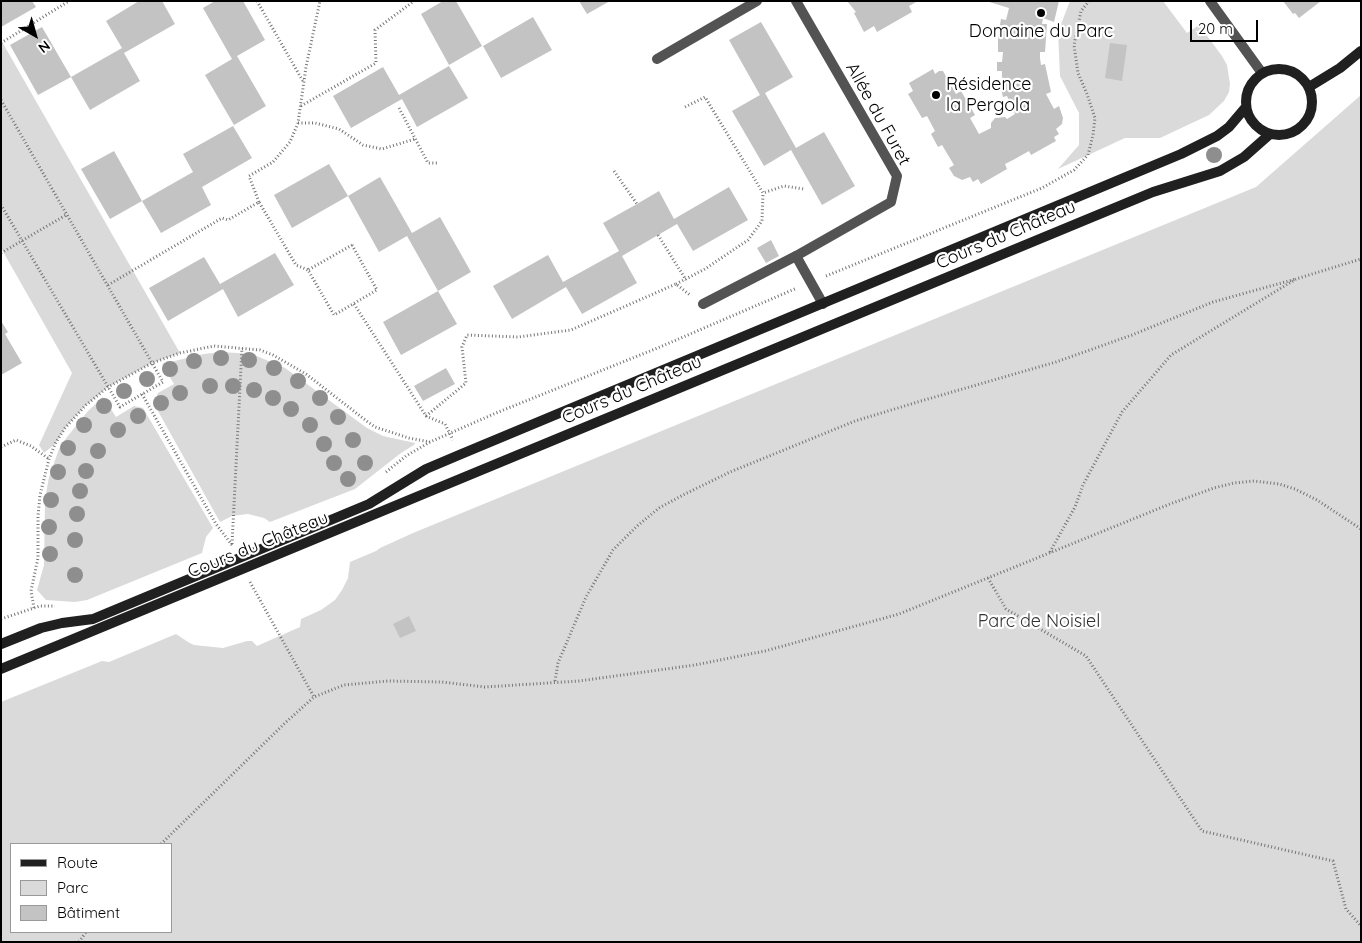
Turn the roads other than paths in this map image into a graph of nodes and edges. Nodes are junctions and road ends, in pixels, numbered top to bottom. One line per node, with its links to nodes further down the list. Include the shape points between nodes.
1 (757, 1): 5 (street)
2 (796, 1): 10 (street, Allée du Furet, via 896,176 891,202)
3 (1210, 1): 6 (street)
4 (1361, 51): 7 (main road)
5 (657, 59)
6 (1262, 73): 7 (main road, via 1284,69 1294,72); 8 (main road, via 1250,88)
7 (1309, 87): 9 (main road, via 1312,109 1301,128 1281,136)
8 (1246, 107): 9 (main road, via 1254,124); 12 (main road, Cours du Château, via 1229,127 1205,143)
9 (1270, 134): 14 (main road, Cours du Château, via 1244,157 1220,171 1153,192)
10 (796, 256): 11 (street, Allée du Furet); 12 (street)
11 (703, 304)
12 (823, 304): 13 (main road, Cours du Château, via 426,469 369,504 161,591 92,619 41,628)
13 (1, 644)
14 (1, 669)

